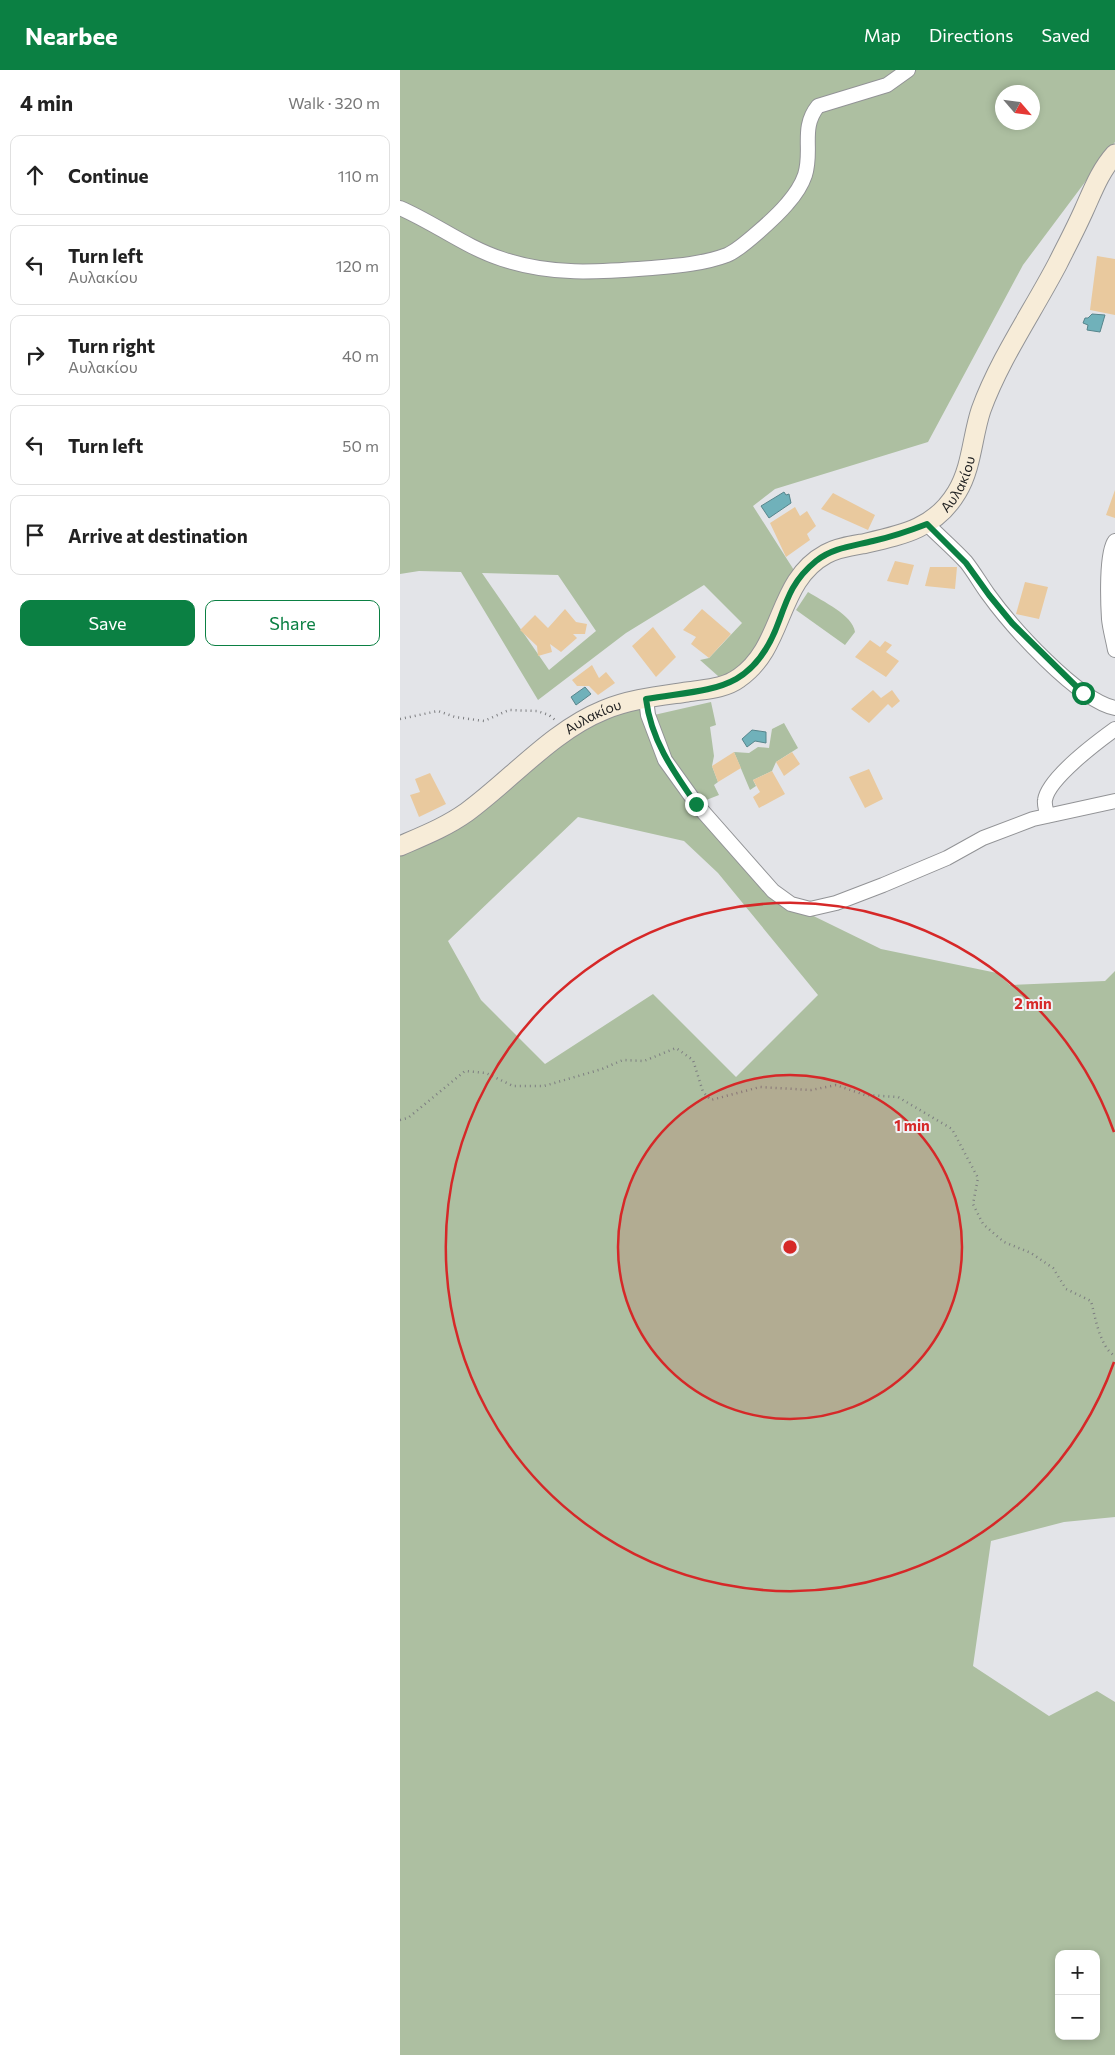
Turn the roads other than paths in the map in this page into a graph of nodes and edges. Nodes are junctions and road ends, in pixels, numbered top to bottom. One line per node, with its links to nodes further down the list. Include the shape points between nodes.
1 (908, 70): 3 (street, via 887,85 818,106 809,122 805,175 788,204 728,255 666,267 594,273 547,271 470,247)
2 (1115, 154): 4 (street, Αυλακίου, via 1102,170 1057,264 992,384 959,489 944,510)
3 (400, 208)
4 (927, 524): 7 (street, Αυλακίου, via 838,549 816,561 791,590 779,622 758,661 738,679 715,688); 8 (street, via 966,563 1012,623 1067,679 1083,693)
5 (1115, 541): 6 (street, via 1109,562 1109,619)
6 (1115, 650)
7 (646, 699): 11 (street, via 648,715 666,760 698,806 773,891 791,904 810,909 836,903 947,858 983,838); 12 (street, Αυλακίου, via 603,710 567,731 468,811)
8 (1115, 708)
9 (1115, 729): 11 (street, via 1092,745 1057,778 1045,800)
10 (1115, 801): 11 (street)
11 (1047, 816)
12 (400, 846)

